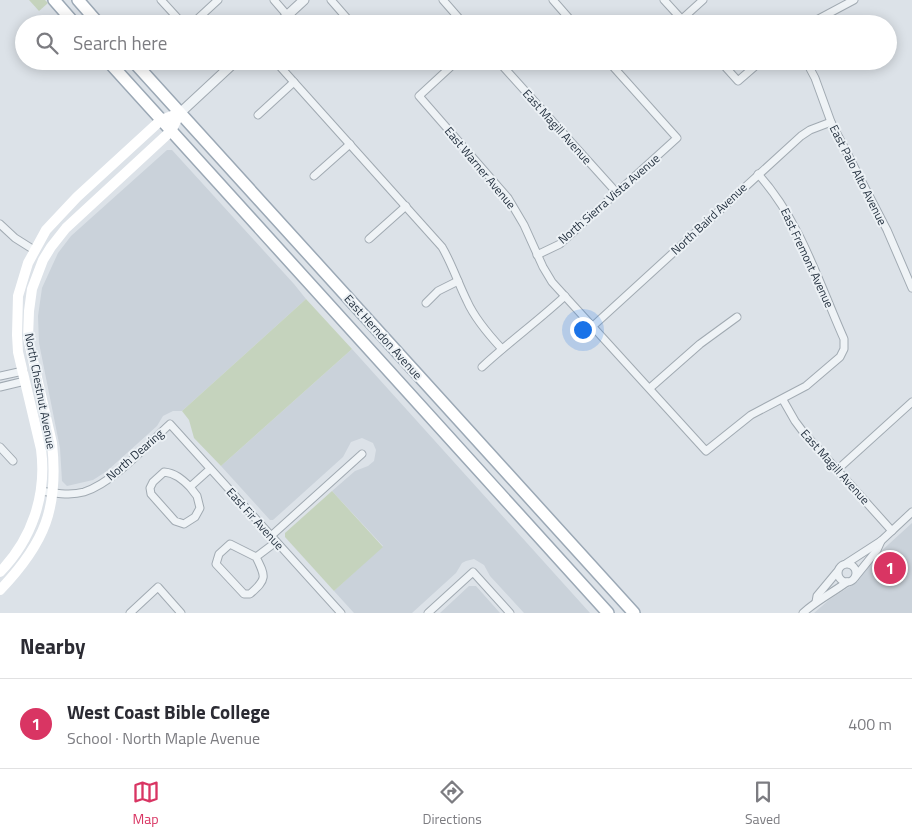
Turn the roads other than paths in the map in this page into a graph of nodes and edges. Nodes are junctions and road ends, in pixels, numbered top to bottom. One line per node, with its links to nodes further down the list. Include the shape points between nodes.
1 (54, 0): 13 (main road)
2 (78, 0): 14 (main road)
3 (161, 0): 15 (street)
4 (218, 0): 16 (street)
5 (274, 0): 17 (street)
6 (304, 0): 17 (street)
7 (331, 0): 18 (street)
8 (443, 0): 19 (street)
9 (553, 0): 20 (street)
10 (664, 0): 21 (street)
11 (702, 0): 22 (street)
12 (854, 0): 23 (street)
13 (67, 15)
14 (91, 15)
15 (175, 15)
16 (202, 15)
17 (288, 15)
18 (344, 15)
19 (456, 15)
20 (566, 15)
21 (678, 15)
22 (689, 15)
23 (826, 15)
24 (116, 70): 37 (main road, East Herndon Avenue)
25 (141, 70): 35 (main road, East Herndon Avenue)
26 (226, 70): 35 (street, North Chestnut Avenue)
27 (283, 70): 34 (street)
28 (447, 70): 49 (street, East Warner Avenue, via 419,96 508,198)
29 (506, 70): 43 (street, East Magill Avenue)
30 (616, 70): 43 (street, North Sierra Vista Avenue, via 677,138)
31 (728, 70): 32 (street, via 738,81)
32 (751, 70)
33 (811, 70): 38 (street, East Palo Alto Avenue)
34 (294, 82): 36 (street); 40 (street)
35 (180, 113): 37 (main road, North Chestnut Avenue); 39 (main road, North Chestnut Avenue); 93 (main road, East Herndon Avenue)
36 (258, 115)
37 (161, 120): 39 (main road, East Herndon Avenue); 45 (main road, North Chestnut Avenue)
38 (831, 122): 41 (street, North Baird Avenue, via 801,136); 52 (street, East Palo Alto Avenue, via 887,230)
39 (171, 131): 50 (main road, North Chestnut Avenue, via 66,228); 92 (main road, East Herndon Avenue)
40 (350, 144): 42 (street); 44 (street)
41 (758, 174): 56 (street, North Baird Avenue); 64 (street, East Fremont Avenue, via 796,229 844,339 840,357 815,379)
42 (314, 176)
43 (617, 193): 49 (street, North Sierra Vista Avenue, via 560,244)
44 (406, 206): 47 (street); 51 (street, via 442,247)
45 (62, 212): 48 (main road, North Chestnut Avenue); 50 (main road, via 62,220 41,249)
46 (0, 224): 48 (street)
47 (369, 239)
48 (34, 250): 58 (main road, via 36,260 22,315); 61 (main road, North Chestnut Avenue, via 18,296 18,352)
49 (537, 255): 53 (street, East Warner Avenue)
50 (43, 260): 58 (main road, North Chestnut Avenue, via 30,300 28,338)
51 (458, 281): 54 (street, via 438,291); 57 (street, via 473,313)
52 (912, 288)
53 (565, 296): 56 (street, East Warner Avenue); 57 (street)
54 (426, 303)
55 (737, 318): 63 (street, via 700,344)
56 (593, 326): 63 (street, East Warner Avenue)
57 (502, 349): 59 (street)
58 (32, 357): 74 (main road, North Chestnut Avenue, via 52,443)
59 (482, 367)
60 (0, 376): 61 (street)
61 (24, 376): 62 (street); 73 (main road, North Chestnut Avenue, via 41,449)
62 (0, 387)
63 (650, 388): 64 (street, East Warner Avenue, via 706,452 751,415)
64 (783, 400): 71 (street, East Magill Avenue, via 799,427)
65 (912, 402): 71 (street)
66 (170, 424): 70 (street, East Fir Avenue); 74 (street, North Dearing, via 101,484 78,493)
67 (0, 447): 69 (street)
68 (362, 454): 77 (street)
69 (13, 461)
70 (210, 469): 72 (street); 77 (street, East Fir Avenue)
71 (837, 470): 76 (street, East Magill Avenue)
72 (190, 486): 72 (street, via 200,508 195,517 184,524 175,522 151,494 150,488 164,472 171,472)
73 (41, 491): 74 (street, North Dearing); 81 (main road, North Chestnut Avenue, via 27,536)
74 (54, 493): 85 (main road, North Chestnut Avenue, via 35,546)
75 (912, 512): 76 (street)
76 (892, 531): 78 (street)
77 (274, 539): 79 (street); 89 (street, East Fir Avenue)
78 (881, 541): 80 (street); 83 (street)
79 (256, 557): 79 (street, via 264,573 262,583 250,594 244,594 216,564 218,554 230,544)
80 (847, 563): 82 (street); 83 (street, via 855,567)
81 (0, 572)
82 (837, 572): 84 (street, via 841,580); 86 (street, via 817,596)
83 (856, 576): 84 (street)
84 (847, 582): 86 (street)
85 (0, 590)
86 (816, 602): 94 (street)
87 (130, 613): 88 (street, via 158,587)
88 (181, 613)
89 (341, 613)
90 (428, 613): 91 (street, via 473,572)
91 (510, 613)
92 (608, 613)
93 (634, 613)
94 (803, 613)

